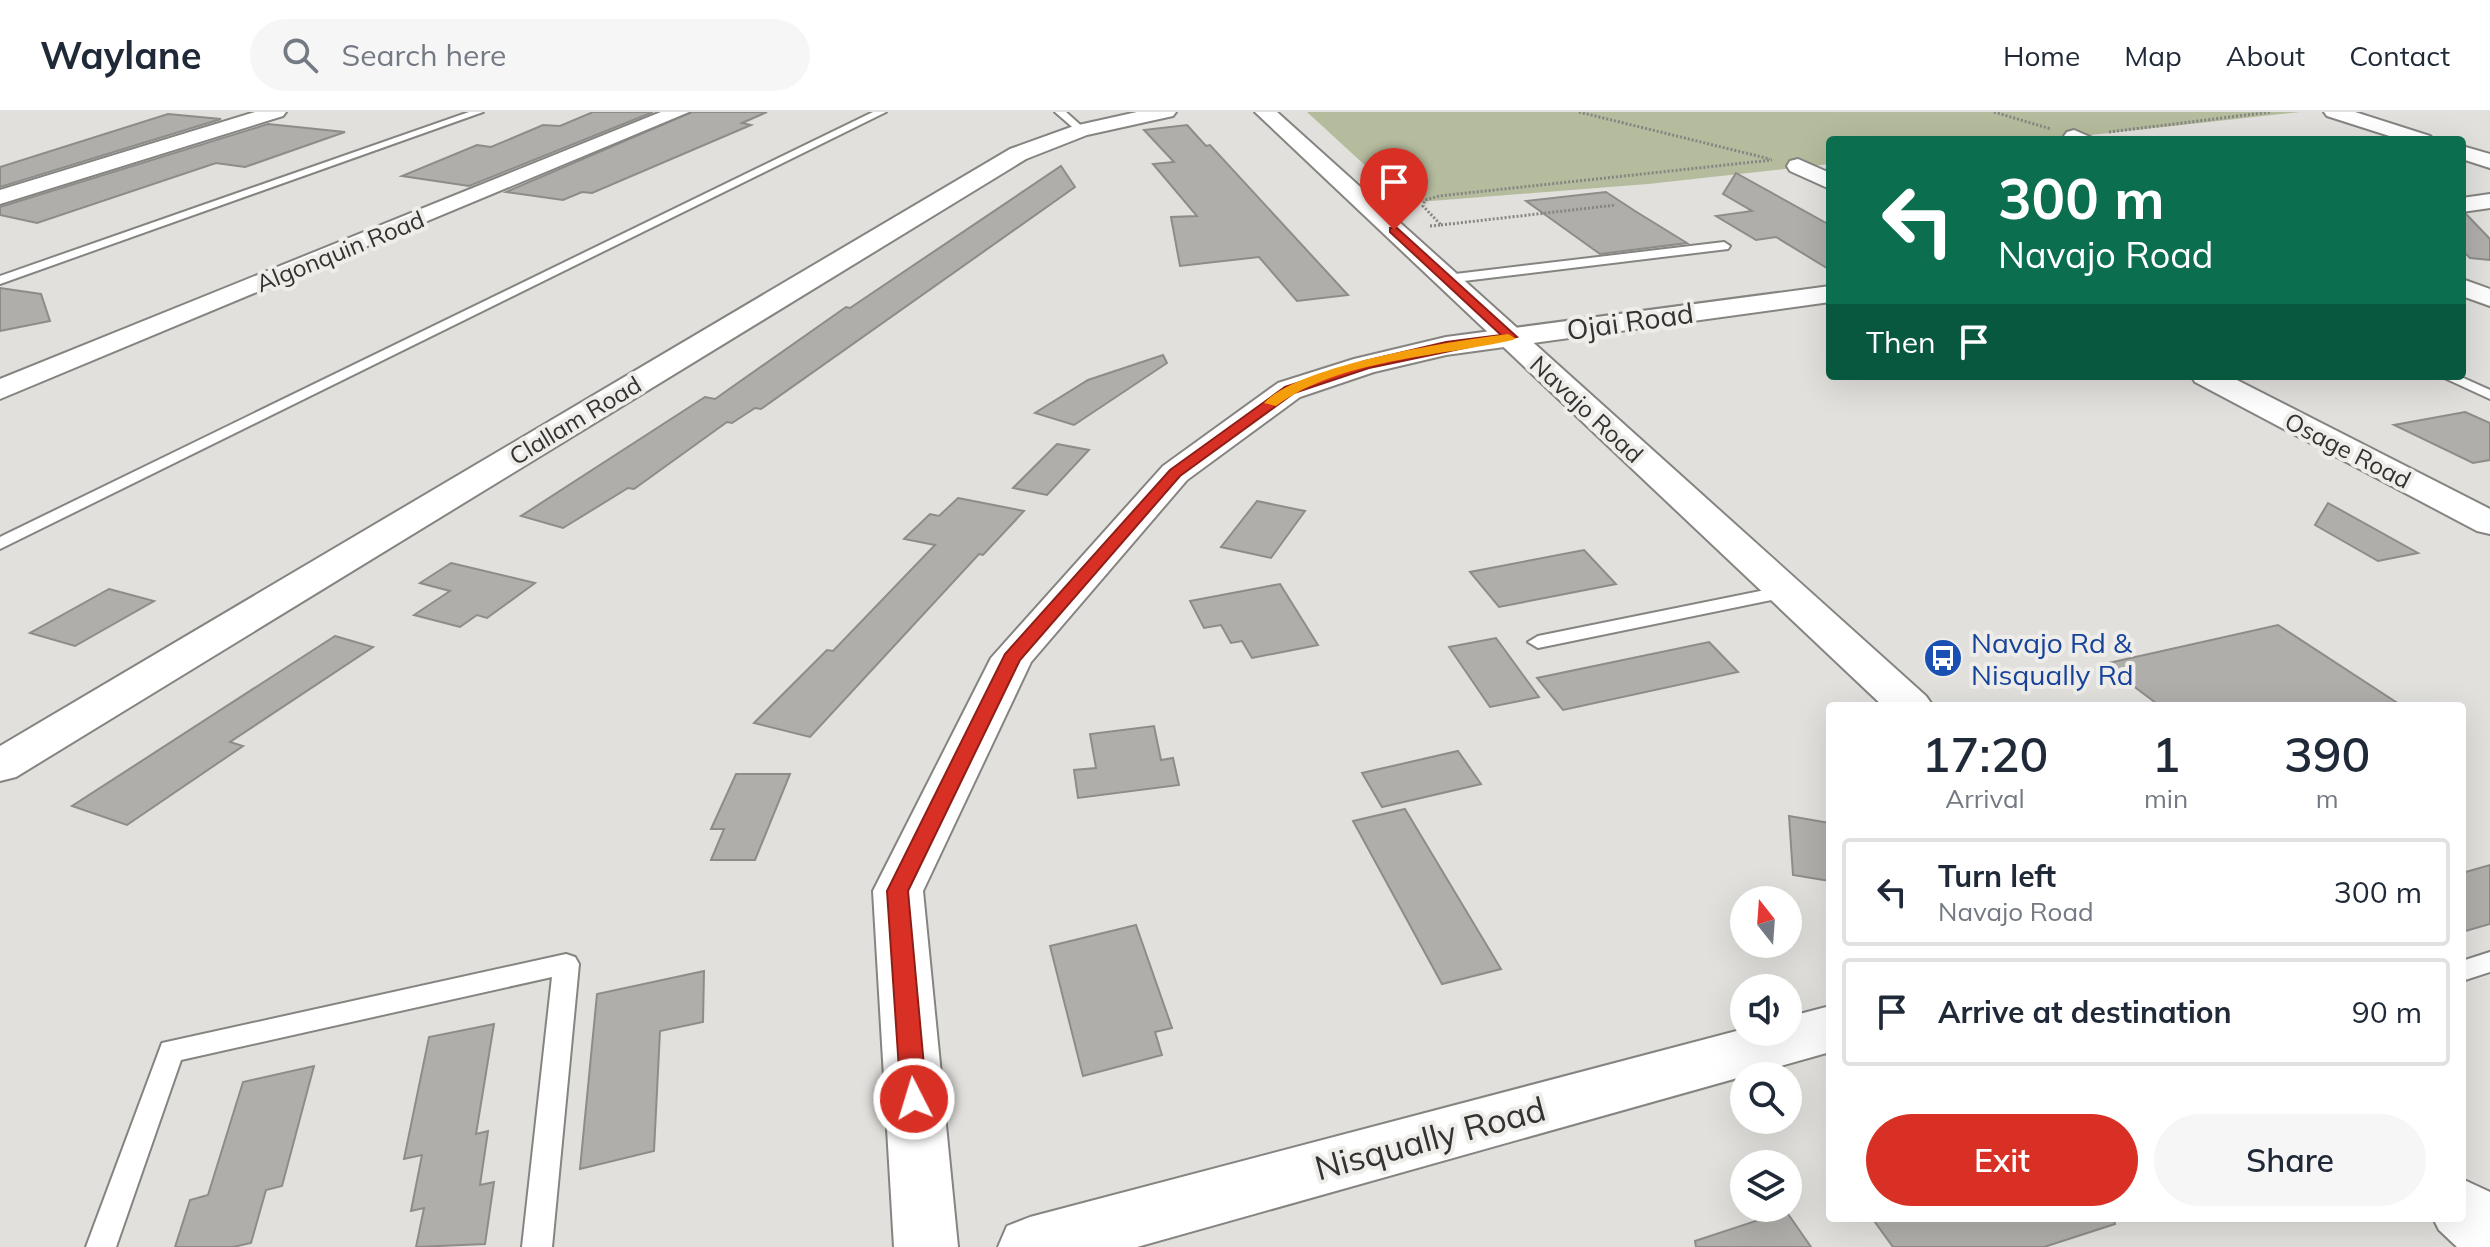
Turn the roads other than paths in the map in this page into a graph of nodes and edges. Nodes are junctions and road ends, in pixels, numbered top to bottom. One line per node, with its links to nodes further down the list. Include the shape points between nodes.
1 (276, 112): 14 (street)
2 (478, 112): 19 (lane)
3 (679, 112): 26 (street, Algonquin Road)
4 (881, 112): 29 (lane)
5 (1166, 112): 8 (street, Clallam Road)
6 (1265, 112): 18 (main road, Navajo Road)
7 (2334, 112): 9 (street)
8 (1070, 121): 33 (street, Clallam Road)
9 (2410, 136)
10 (2466, 153): 11 (street)
11 (2490, 161)
12 (1798, 166): 13 (street)
13 (1826, 180)
14 (0, 197)
15 (2490, 201): 16 (street)
16 (2466, 204)
17 (1724, 246): 18 (lane)
18 (1447, 279): 23 (main road, Navajo Road)
19 (0, 280)
20 (2466, 289): 22 (street)
21 (1826, 295): 23 (street, Ojai Road)
22 (2490, 298)
23 (1511, 337): 30 (main road, Navajo Road); 41 (street, Ojai Road, via 1365,365 1289,390 1175,473 1012,658 898,891)
24 (2214, 380): 28 (street, Osage Road)
25 (2456, 380): 27 (lane)
26 (0, 390)
27 (2490, 395)
28 (2490, 523)
29 (0, 544)
30 (1785, 592): 31 (lane); 32 (main road, Navajo Road)
31 (1538, 642)
32 (1906, 702)
33 (0, 766)
34 (2490, 962): 35 (lane)
35 (2466, 970)
36 (1826, 1030): 42 (street, Nisqually Road)
37 (2466, 1213): 38 (main road)
38 (2490, 1234)
39 (101, 1247): 40 (lane, via 171,1051 566,964)
40 (537, 1247)
41 (926, 1247)
42 (1030, 1247)

